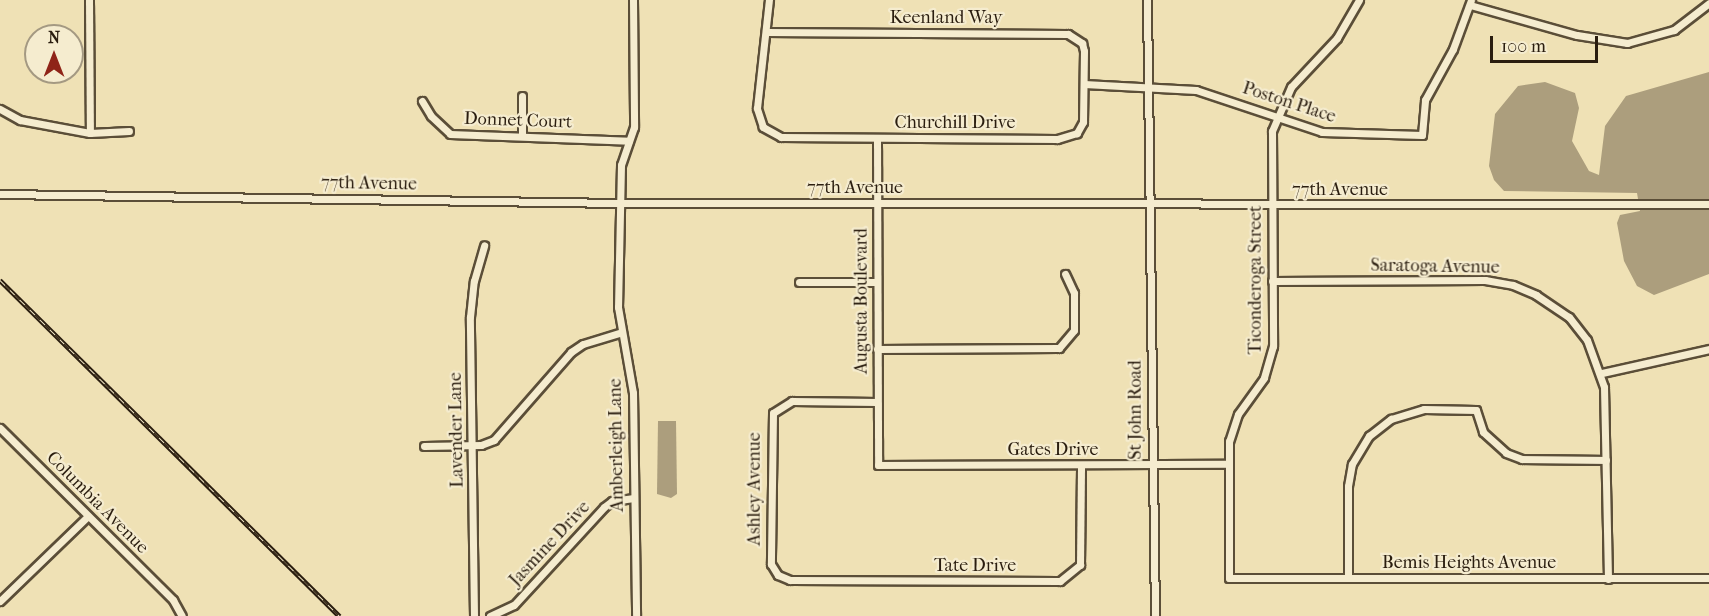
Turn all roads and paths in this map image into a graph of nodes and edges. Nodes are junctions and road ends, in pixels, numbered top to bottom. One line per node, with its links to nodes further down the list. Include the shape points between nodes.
1 (89, 0): 16 (street)
2 (633, 0): 19 (street, Amberleigh Lane, via 634,127)
3 (769, 0): 8 (street)
4 (1147, 0): 10 (street, St John Road)
5 (1359, 0): 14 (street, Ticonderoga Street, via 1337,38 1291,87)
6 (1470, 3): 7 (street, via 1577,35 1628,43 1674,30); 14 (street, Poston Place, via 1453,49 1425,100 1422,135 1341,135)
7 (1709, 3)
8 (766, 32): 9 (street, Keenland Way, via 1068,34 1082,43); 18 (street, Churchill Drive, via 759,118 764,127 781,137)
9 (1084, 84): 10 (street, Poston Place); 18 (street, Churchill Drive, via 1083,122 1077,133 1067,138)
10 (1148, 85): 14 (street, Poston Place, via 1196,90); 23 (street, St John Road)
11 (522, 96): 17 (street)
12 (422, 100): 17 (street, Donnet Court, via 431,116 450,134)
13 (0, 109): 16 (street, via 20,120)
14 (1276, 116): 25 (street, Ticonderoga Street, via 1271,150)
15 (129, 131): 16 (street)
16 (90, 133)
17 (522, 136): 19 (street, Donnet Court)
18 (877, 138): 22 (street, Augusta Boulevard)
19 (629, 141): 21 (street, Amberleigh Lane, via 621,165)
20 (0, 194): 21 (street, 77th Avenue)
21 (620, 203): 22 (street, 77th Avenue); 31 (street, Amberleigh Lane)
22 (877, 203): 23 (street, 77th Avenue); 30 (street, Augusta Boulevard)
23 (1150, 204): 25 (street, 77th Avenue); 43 (street, St John Road)
24 (1709, 204): 25 (street, 77th Avenue)
25 (1272, 205): 28 (street, Ticonderoga Street)
26 (484, 245): 37 (street, Lavender Lane, via 471,299)
27 (1065, 274): 32 (street, via 1074,293 1074,330 1059,348)
28 (1272, 281): 34 (street, Saratoga Avenue, via 1485,280 1513,285 1569,316 1587,340); 40 (street, Ticonderoga Street, via 1270,364 1233,426)
29 (799, 282): 30 (street)
30 (876, 282): 32 (street, Augusta Boulevard)
31 (620, 333): 37 (street, via 583,344 571,352 501,434 494,440); 44 (street, Amberleigh Lane, via 632,380)
32 (877, 349): 35 (street, Augusta Boulevard)
33 (1709, 349): 34 (street)
34 (1602, 373): 39 (street, Saratoga Avenue)
35 (876, 402): 41 (street, Augusta Boulevard); 46 (street, Ashley Avenue, via 792,401 773,413)
36 (0, 428): 45 (street, Columbia Avenue)
37 (472, 445): 38 (street); 53 (street, Lavender Lane)
38 (424, 446)
39 (1606, 460): 48 (street, via 1522,459 1506,453 1483,432 1476,410 1424,409 1391,419 1369,436 1352,464 1348,486); 50 (street, Saratoga Avenue)
40 (1228, 464): 43 (street, Gates Drive); 47 (street, Ticonderoga Street)
41 (878, 465): 42 (street, Gates Drive)
42 (1081, 465): 43 (street, Gates Drive); 46 (street, Tate Drive, via 1080,565 1060,581 790,580 778,575)
43 (1152, 465): 56 (street, St John Road)
44 (634, 498): 54 (street, Jasmine Drive, via 612,501 604,507 514,605); 55 (street, Amberleigh Lane)
45 (88, 516): 51 (street); 52 (street, Columbia Avenue, via 173,600)
46 (771, 564)
47 (1229, 578): 48 (street, Bemis Heights Avenue)
48 (1348, 578): 50 (street, Bemis Heights Avenue)
49 (1709, 578): 50 (street, Bemis Heights Avenue)
50 (1608, 579)
51 (0, 601)
52 (182, 616)
53 (474, 616)
54 (490, 616)
55 (636, 616)
56 (1155, 616)

